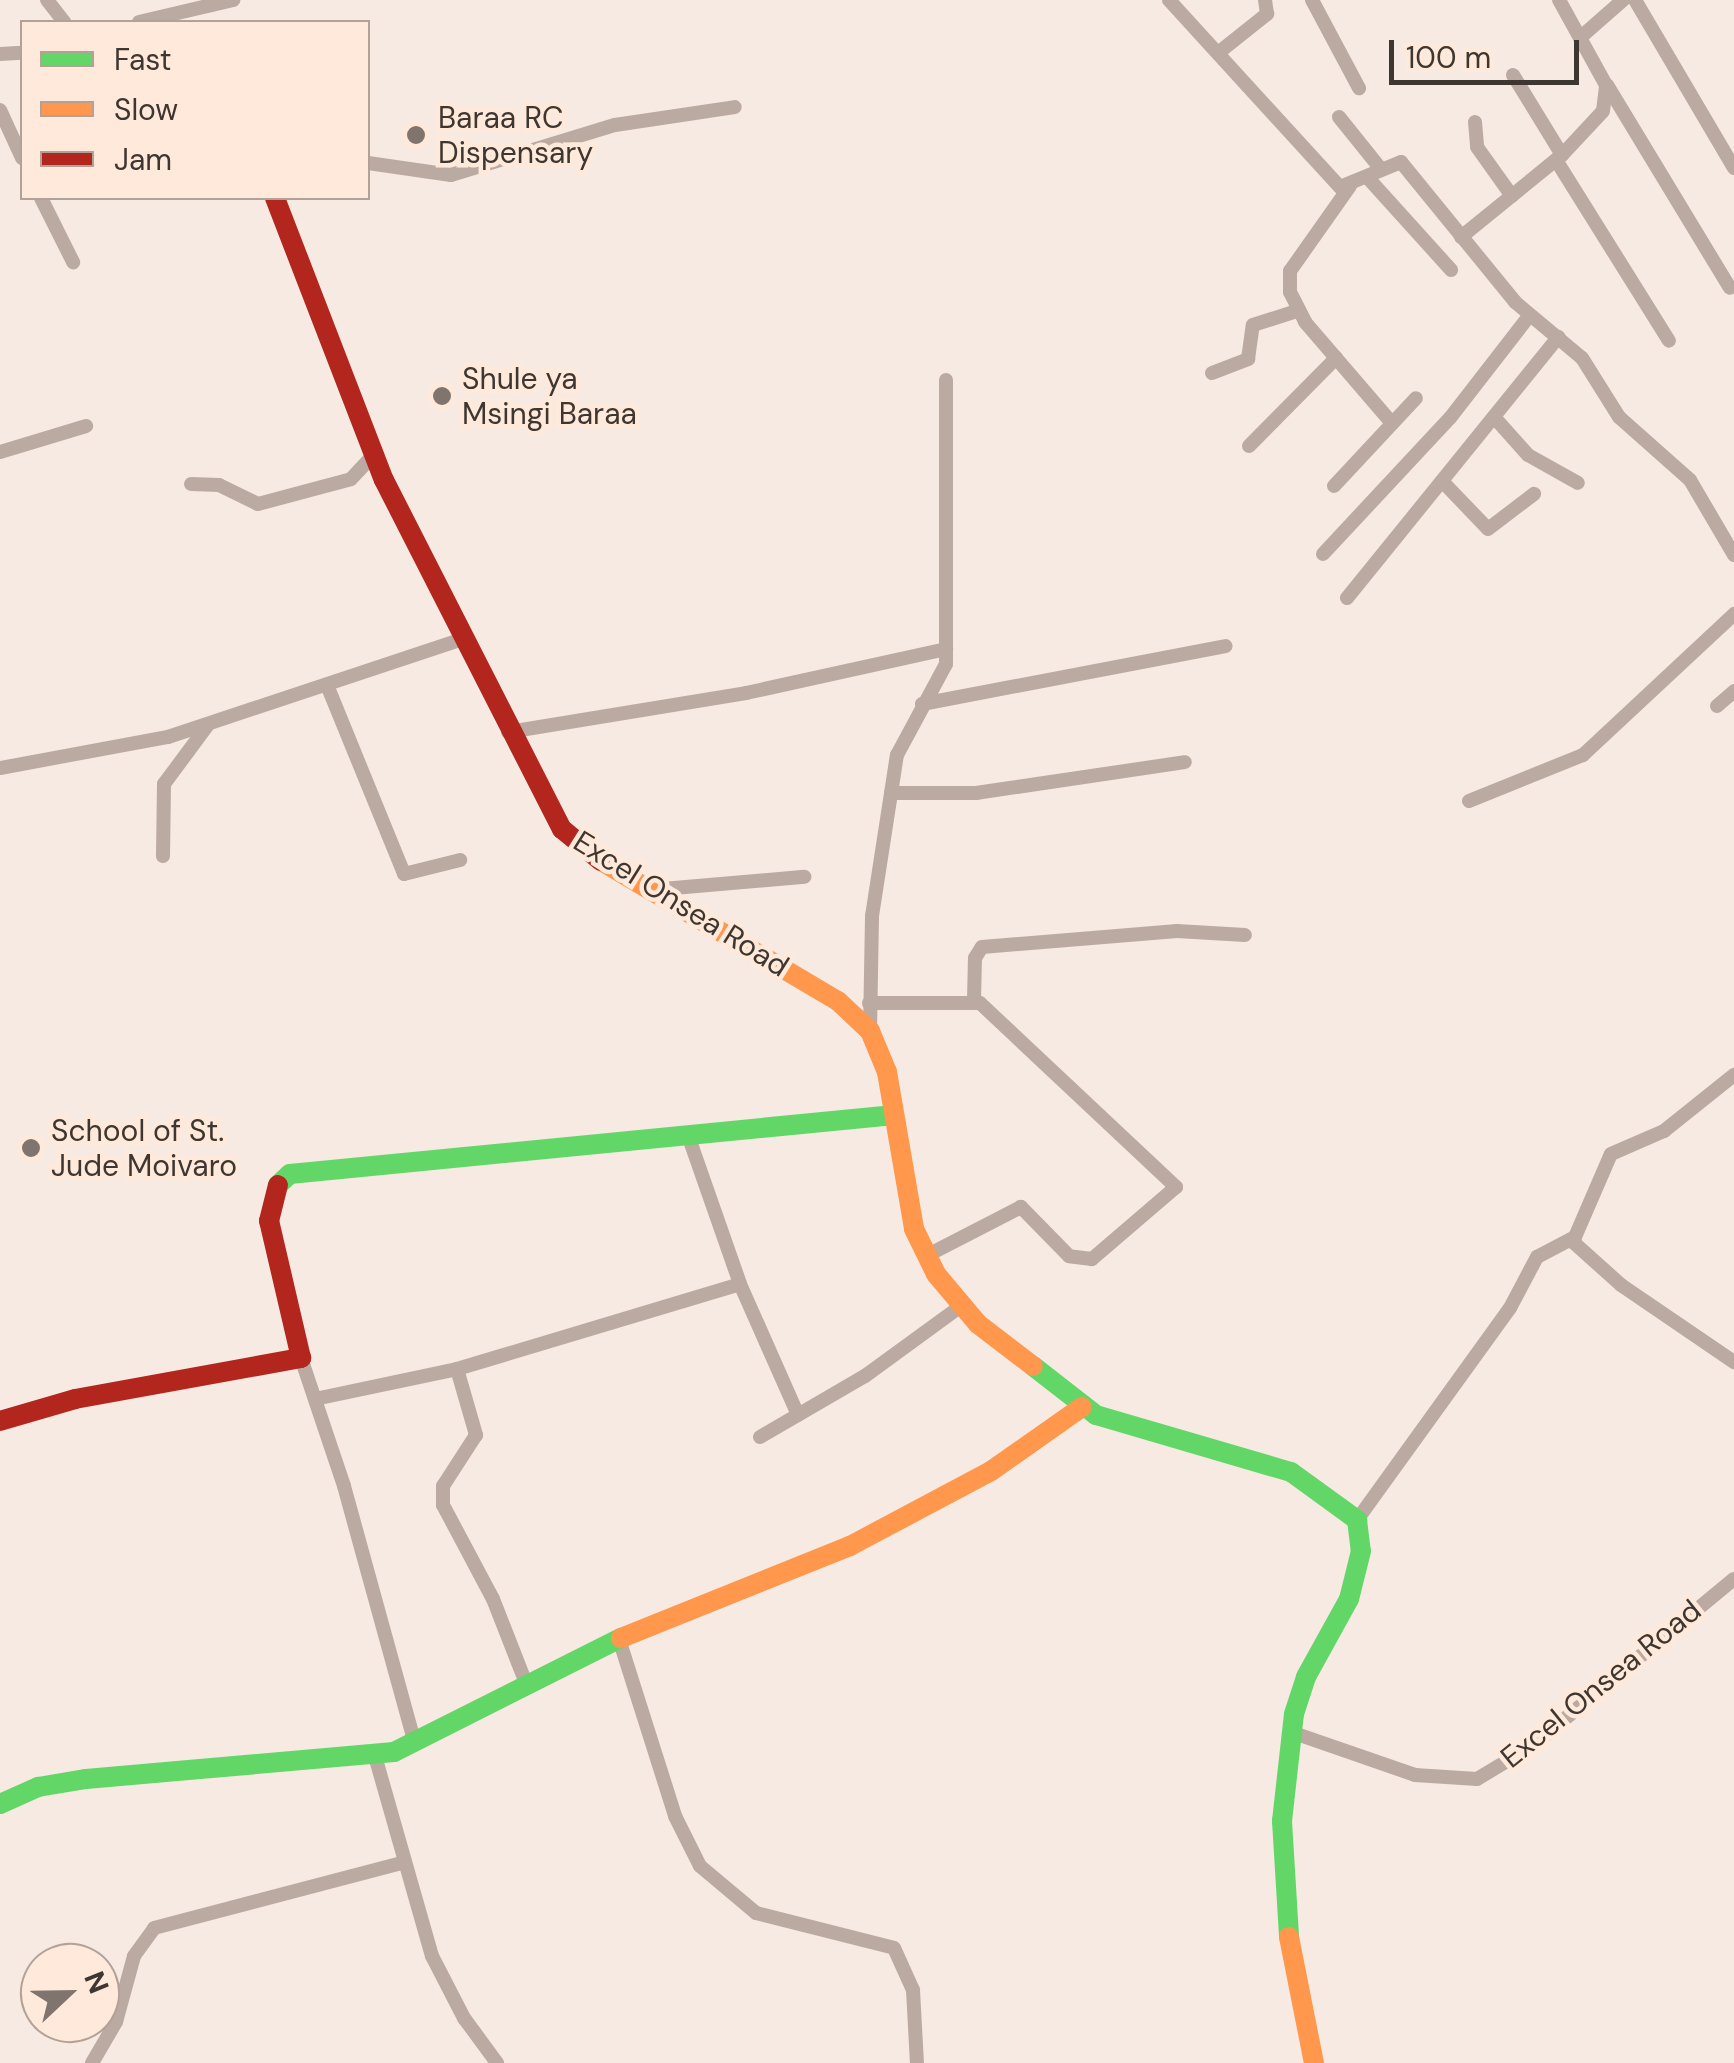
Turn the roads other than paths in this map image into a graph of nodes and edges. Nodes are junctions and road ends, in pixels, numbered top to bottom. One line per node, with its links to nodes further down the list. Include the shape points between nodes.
1 (47, 0): 9 (street)
2 (234, 0): 10 (street)
3 (1169, 0): 12 (street)
4 (1266, 0): 12 (street, via 1267,14)
5 (1312, 0): 15 (street)
6 (1559, 0): 11 (street)
7 (1623, 0): 11 (street)
8 (1635, 0): 23 (street)
9 (62, 20)
10 (147, 20)
11 (1582, 36): 14 (street)
12 (1218, 53): 25 (street, via 1335,184)
13 (1512, 75): 21 (street)
14 (1606, 84): 21 (street, via 1598,120); 32 (street)
15 (1359, 88)
16 (735, 108): 22 (street, via 615,126 451,174)
17 (0, 110): 20 (street)
18 (1340, 117): 24 (street)
19 (1474, 122): 26 (street, via 1477,148)
20 (20, 154)
21 (1559, 157): 26 (street); 36 (street)
22 (370, 163)
23 (1734, 168)
24 (1374, 173): 25 (street); 29 (street, via 1401,162); 31 (street)
25 (1350, 186): 33 (street, via 1290,271)
26 (1512, 196): 29 (street)
27 (41, 200): 30 (street)
28 (276, 200): 46 (street, Excel Onsea Road)
29 (1461, 237): 34 (street)
30 (73, 262)
31 (1450, 270)
32 (1730, 288)
33 (1297, 311): 37 (street); 38 (street, via 1253,325 1248,359)
34 (1529, 316): 35 (street); 52 (street, via 1450,418)
35 (1558, 337): 41 (street); 53 (street, via 1582,358 1619,417 1690,480)
36 (1668, 341)
37 (1336, 358): 42 (street); 44 (street)
38 (1212, 373)
39 (946, 380): 58 (street)
40 (1416, 398): 42 (street)
41 (1494, 417): 47 (street); 49 (street, via 1528,455)
42 (1392, 423): 50 (street)
43 (86, 426): 45 (street)
44 (1249, 446)
45 (0, 452)
46 (373, 456): 48 (street, via 351,478 258,504 219,486); 56 (street, Excel Onsea Road)
47 (1442, 482): 51 (street, via 1488,529); 54 (street)
48 (191, 484)
49 (1578, 484)
50 (1334, 486)
51 (1534, 494)
52 (1323, 554)
53 (1734, 555)
54 (1347, 598)
55 (1734, 614): 68 (street, via 1583,755)
56 (464, 639): 59 (street); 64 (street, Excel Onsea Road)
57 (1225, 646): 61 (street)
58 (946, 649): 61 (street, via 942,676); 64 (street, via 746,693)
59 (326, 685): 63 (street); 70 (street, via 404,874)
60 (1734, 691): 62 (street)
61 (922, 704): 67 (street, via 901,741)
62 (1718, 706)
63 (208, 725): 66 (street); 69 (street, via 164,784)
64 (508, 732): 72 (street, Excel Onsea Road, via 562,830)
65 (1186, 762): 67 (street, via 976,793)
66 (0, 768)
67 (890, 793): 75 (street, via 872,916)
68 (1469, 802)
69 (164, 856)
70 (460, 860)
71 (804, 877): 72 (street)
72 (649, 890): 76 (street, Excel Onsea Road, via 838,1001)
73 (1245, 935): 74 (street, via 1178,931 982,947 975,958)
74 (974, 1001): 75 (street); 81 (street, via 1122,1130 1176,1187 1092,1259 1069,1256 1026,1208)
75 (869, 1004): 76 (street)
76 (870, 1031): 78 (street, Excel Onsea Road, via 883,1055)
77 (1734, 1075): 80 (street, via 1672,1126 1611,1154)
78 (894, 1115): 79 (street); 81 (street, Excel Onsea Road, via 909,1212)
79 (689, 1138): 82 (street); 84 (street, via 282,1178 272,1191 268,1221)
80 (1572, 1241): 85 (street, via 1602,1270); 92 (street, via 1538,1257 1502,1320)
81 (926, 1256): 83 (street, Excel Onsea Road)
82 (740, 1284): 86 (street); 89 (street)
83 (962, 1306): 88 (street, Excel Onsea Road); 89 (street)
84 (300, 1358): 87 (street); 90 (street, via 76,1399)
85 (1734, 1362)
86 (457, 1369): 87 (street); 95 (street, via 476,1436 443,1486 442,1506 493,1599)
87 (315, 1399): 97 (street)
88 (1082, 1407): 92 (street, Excel Onsea Road, via 1115,1424 1291,1472); 94 (street, via 991,1472 850,1546)
89 (798, 1415): 91 (street)
90 (0, 1421)
91 (760, 1437)
92 (1358, 1520): 96 (street, via 1361,1551 1349,1599 1306,1677)
93 (1734, 1579): 96 (street, Excel Onsea Road, via 1532,1746 1476,1779 1402,1772)
94 (619, 1639): 95 (street); 103 (street, via 670,1803 700,1866 756,1914 894,1948 913,1990)
95 (526, 1682): 97 (street)
96 (1291, 1732): 104 (street, via 1280,1886)
97 (415, 1744): 98 (street)
98 (375, 1756): 99 (street, via 120,1774 38,1787); 100 (street)
99 (0, 1804)
100 (402, 1864): 101 (street, via 154,1928 134,1956 116,2022); 102 (street, via 448,1990)
101 (92, 2063)
102 (497, 2063)
103 (917, 2063)
104 (1314, 2063)

